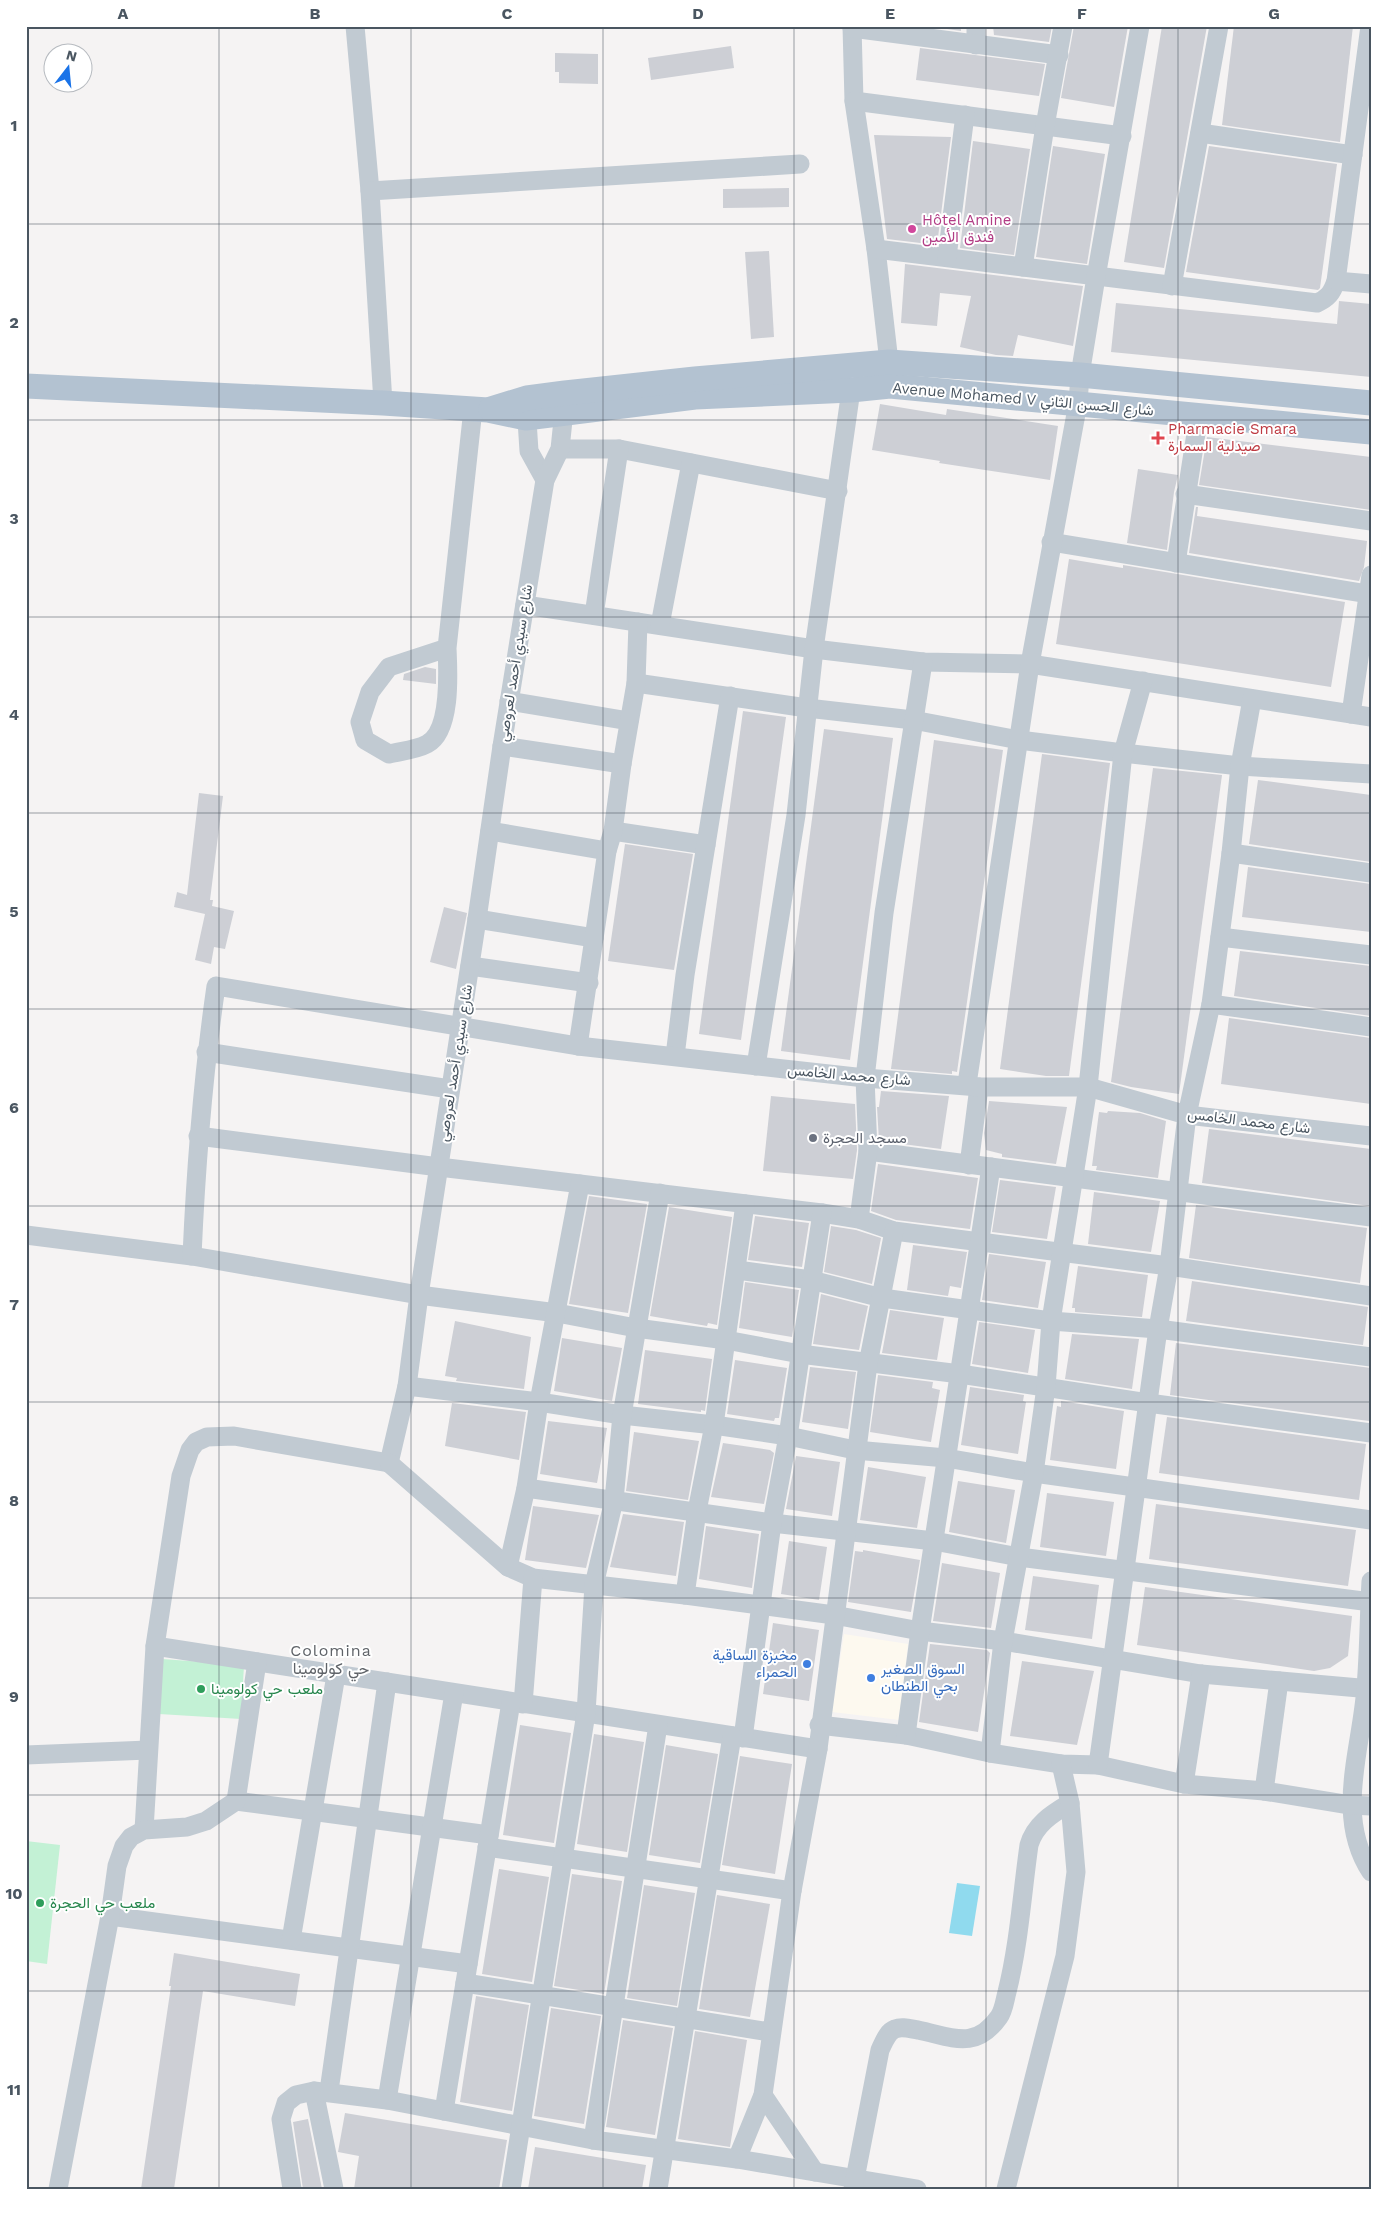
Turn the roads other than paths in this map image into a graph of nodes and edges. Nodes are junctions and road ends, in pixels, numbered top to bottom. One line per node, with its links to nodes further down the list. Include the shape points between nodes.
1 (354, 26): 17 (street)
2 (1064, 26): 8 (street)
3 (1140, 26): 14 (street)
4 (1219, 26): 13 (street)
5 (1370, 26): 9 (street)
6 (852, 27): 7 (street); 10 (street)
7 (976, 35): 8 (street)
8 (1059, 55): 12 (street)
9 (1366, 95): 15 (street)
10 (854, 101): 11 (street); 18 (street)
11 (965, 115): 12 (street); 19 (street)
12 (1045, 126): 14 (street); 20 (street)
13 (1200, 133): 15 (street); 24 (street)
14 (1122, 136): 21 (street)
15 (1353, 155): 22 (street)
16 (800, 164): 17 (street)
17 (370, 191): 29 (street)
18 (876, 249): 19 (street); 25 (street)
19 (947, 257): 20 (street)
20 (1023, 267): 21 (street)
21 (1096, 277): 24 (street); 26 (street)
22 (1336, 281): 23 (street); 24 (street, via 1332,292 1317,303)
23 (1371, 284)
24 (1172, 286)
25 (889, 362): 26 (main road, Avenue Mohamed V شارع الحسن الثاني); 30 (main road, Avenue Mohamed V شارع الحسن الثاني, via 695,379)
26 (1080, 375): 31 (street); 32 (main road, Avenue Mohamed V شارع الحسن الثاني)
27 (28, 386): 29 (main road)
28 (851, 390): 30 (main road, Avenue Mohamed V شارع الحسن الثاني); 31 (main road, Avenue Mohamed V شارع الحسن الثاني, via 890,386); 41 (street)
29 (383, 403): 34 (main road)
30 (565, 403): 33 (main road, Avenue Mohamed V شارع الحسن الثاني); 37 (street, شارع سيدي أحمد لعروصي)
31 (1078, 403): 35 (main road, Avenue Mohamed V شارع الحسن الثاني); 44 (street)
32 (1371, 403)
33 (526, 408): 34 (main road, Avenue Mohamed V شارع الحسن الثاني); 40 (street, via 529,451)
34 (481, 409): 52 (street)
35 (1199, 414): 36 (main road, Avenue Mohamed V شارع الحسن الثاني); 42 (street)
36 (1371, 432)
37 (560, 449): 38 (street); 40 (street, شارع سيدي أحمد لعروصي)
38 (619, 450): 39 (street); 49 (street)
39 (691, 463): 41 (street); 51 (street)
40 (545, 480): 48 (street, شارع سيدي أحمد لعروصي)
41 (838, 491): 53 (street)
42 (1186, 494): 43 (street); 45 (street)
43 (1371, 521)
44 (1051, 542): 45 (street); 55 (street)
45 (1176, 563): 47 (street)
46 (1371, 575): 47 (street)
47 (1368, 594): 62 (street)
48 (525, 605): 49 (street); 60 (street, شارع سيدي أحمد لعروصي)
49 (594, 615): 50 (street)
50 (638, 622): 51 (street); 57 (street)
51 (660, 625): 53 (street)
52 (447, 648): 52 (street, via 448,686 441,728 428,744 389,754 365,740 360,722 370,692 389,667)
53 (814, 650): 54 (street); 61 (street)
54 (923, 662): 55 (street); 64 (street)
55 (1030, 664): 56 (street); 66 (street)
56 (1143, 682): 59 (street); 68 (street)
57 (636, 683): 58 (street); 65 (street)
58 (730, 696): 61 (street); 74 (street)
59 (1252, 699): 62 (street); 70 (street)
60 (509, 701): 65 (street); 67 (street, شارع سيدي أحمد لعروصي)
61 (807, 708): 64 (street); 90 (street, via 796,815)
62 (1351, 714): 63 (street)
63 (1371, 717)
64 (913, 720): 66 (street); 91 (street, via 884,913)
65 (629, 721): 69 (street)
66 (1019, 740): 68 (street); 92 (street)
67 (502, 746): 69 (street); 72 (street, شارع سيدي أحمد لعروصي)
68 (1123, 753): 70 (street); 93 (street)
69 (622, 764): 73 (street)
70 (1240, 766): 71 (street); 76 (street)
71 (1371, 774)
72 (490, 830): 75 (street); 78 (street, شارع سيدي أحمد لعروصي)
73 (614, 832): 74 (street); 75 (street)
74 (706, 845): 89 (street)
75 (607, 851): 80 (street)
76 (1231, 853): 77 (street); 79 (street)
77 (1371, 873)
78 (477, 919): 80 (street); 82 (street, شارع سيدي أحمد لعروصي)
79 (1220, 937): 81 (street); 84 (street)
80 (594, 938): 83 (street)
81 (1371, 955)
82 (470, 966): 83 (street); 86 (street, شارع سيدي أحمد لعروصي)
83 (589, 983): 87 (street)
84 (1211, 1004): 85 (street); 95 (street)
85 (1371, 1027)
86 (459, 1028): 87 (street, شارع محمد الخامس); 88 (street, شارع محمد الخامس, via 216,986); 94 (street, شارع سيدي أحمد لعروصي)
87 (578, 1046): 89 (street, شارع محمد الخامس)
88 (206, 1052): 94 (street); 96 (street)
89 (675, 1056): 90 (street, شارع محمد الخامس)
90 (756, 1066): 91 (street, شارع محمد الخامس)
91 (864, 1078): 92 (street, شارع محمد الخامس); 98 (street)
92 (973, 1085): 93 (street, شارع محمد الخامس); 99 (street)
93 (1088, 1087): 95 (street, شارع محمد الخامس); 102 (street)
94 (450, 1089): 100 (street, شارع سيدي أحمد لعروصي)
95 (1187, 1114): 97 (street, شارع محمد الخامس); 104 (street)
96 (198, 1136): 100 (street); 114 (street)
97 (1371, 1136)
98 (868, 1151): 99 (street); 109 (street)
99 (969, 1165): 101 (street)
100 (439, 1167): 103 (street); 118 (street, شارع سيدي أحمد لعروصي)
101 (991, 1168): 102 (street); 112 (street)
102 (1074, 1180): 104 (street); 113 (street)
103 (580, 1184): 105 (street); 122 (street)
104 (1178, 1192): 108 (street); 115 (street)
105 (660, 1193): 106 (street); 124 (street)
106 (745, 1204): 107 (street); 116 (street)
107 (822, 1213): 109 (street); 117 (street)
108 (1371, 1217)
109 (859, 1219): 110 (street)
110 (894, 1231): 112 (street); 120 (street)
111 (26, 1236): 114 (street)
112 (979, 1243): 113 (street); 121 (street)
113 (1061, 1253): 115 (street); 123 (street)
114 (192, 1256): 118 (street)
115 (1169, 1266): 119 (street); 125 (street)
116 (737, 1270): 117 (street); 126 (street)
117 (811, 1280): 120 (street); 127 (street)
118 (419, 1295): 122 (street); 131 (street, شارع سيدي أحمد لعروصي)
119 (1371, 1296)
120 (882, 1298): 121 (street); 129 (street)
121 (970, 1309): 123 (street); 130 (street)
122 (558, 1313): 124 (street); 133 (street)
123 (1051, 1321): 125 (street); 132 (street)
124 (636, 1328): 126 (street); 135 (street)
125 (1158, 1329): 128 (street); 134 (street)
126 (726, 1340): 127 (street); 136 (street)
127 (800, 1354): 129 (street); 138 (street)
128 (1371, 1357)
129 (868, 1364): 130 (street); 139 (street)
130 (960, 1374): 132 (street); 140 (street)
131 (407, 1386): 133 (street); 141 (street, شارع سيدي أحمد لعروصي)
132 (1046, 1387): 134 (street); 142 (street)
133 (539, 1402): 135 (street); 144 (street)
134 (1148, 1403): 137 (street); 143 (street)
135 (622, 1415): 136 (street); 145 (street)
136 (714, 1425): 138 (street); 146 (street)
137 (1371, 1433)
138 (788, 1436): 139 (street); 148 (street)
139 (855, 1450): 140 (street); 149 (street)
140 (946, 1458): 142 (street); 150 (street)
141 (389, 1463): 152 (street); 163 (street, via 234,1436 207,1437 196,1442 181,1476)
142 (1034, 1473): 143 (street); 151 (street)
143 (1136, 1485): 147 (street); 153 (street)
144 (526, 1488): 145 (street); 152 (street)
145 (614, 1500): 146 (street); 156 (street)
146 (697, 1512): 148 (street); 157 (street)
147 (1371, 1520)
148 (772, 1523): 149 (street); 159 (street)
149 (846, 1531): 150 (street); 160 (street)
150 (934, 1542): 151 (street); 161 (street)
151 (1019, 1557): 153 (street); 162 (street)
152 (508, 1568): 154 (street)
153 (1125, 1569): 158 (street); 164 (street)
154 (533, 1578): 156 (street); 172 (street)
155 (1371, 1581): 158 (street)
156 (594, 1585): 157 (street); 173 (street)
157 (685, 1594): 159 (street)
158 (1370, 1602): 170 (street)
159 (760, 1606): 160 (street); 177 (street)
160 (834, 1615): 161 (street); 175 (street)
161 (920, 1631): 162 (street); 176 (street)
162 (1003, 1641): 164 (street); 180 (street)
163 (155, 1646): 165 (street); 179 (street)
164 (1113, 1659): 166 (street); 183 (street)
165 (257, 1662): 167 (street); 186 (street)
166 (1202, 1674): 168 (street); 184 (street)
167 (336, 1675): 169 (street); 190 (street)
168 (1280, 1680): 170 (street); 185 (street)
169 (387, 1682): 171 (street); 191 (street)
170 (1369, 1689): 188 (street)
171 (454, 1693): 172 (street); 192 (street)
172 (517, 1703): 173 (street); 194 (street)
173 (586, 1713): 174 (street); 195 (street)
174 (658, 1724): 177 (street); 196 (street)
175 (819, 1725): 176 (street); 178 (street)
176 (906, 1735): 180 (street)
177 (737, 1737): 178 (street); 198 (street)
178 (818, 1749): 199 (street)
179 (148, 1750): 181 (street); 193 (street)
180 (990, 1753): 182 (street)
181 (26, 1755)
182 (1061, 1764): 183 (street); 187 (street)
183 (1098, 1765): 184 (street)
184 (1184, 1784): 185 (street)
185 (1264, 1791): 188 (street)
186 (236, 1801): 190 (street); 193 (street, via 206,1821 187,1828)
187 (1070, 1803): 219 (street, via 1044,1820 1028,1845 1023,1897 1001,2015 979,2038 956,2038 905,2028 888,2034 880,2050); 226 (street, via 1076,1872 1065,1956)
188 (1350, 1805): 189 (street); 197 (street, via 1356,1840)
189 (1371, 1806)
190 (313, 1811): 191 (street); 201 (street)
191 (367, 1819): 192 (street); 202 (street)
192 (432, 1827): 194 (street); 203 (street)
193 (144, 1830): 200 (street, via 131,1837 124,1846 117,1866)
194 (488, 1841): 195 (street); 204 (street)
195 (563, 1858): 196 (street); 206 (street)
196 (636, 1868): 198 (street); 207 (street)
197 (1371, 1872)
198 (708, 1878): 199 (street); 208 (street)
199 (792, 1890): 209 (street)
200 (110, 1916): 201 (street); 220 (street)
201 (291, 1940): 202 (street)
202 (349, 1948): 203 (street); 210 (street)
203 (411, 1956): 204 (street); 212 (street)
204 (468, 1964): 205 (street)
205 (465, 1983): 206 (street); 213 (street)
206 (541, 1997): 207 (street); 214 (street)
207 (613, 2008): 208 (street); 215 (street)
208 (684, 2020): 209 (street); 216 (street)
209 (770, 2032): 211 (street)
210 (321, 2091): 212 (street); 221 (street, via 296,2095 286,2103 281,2119); 222 (street)
211 (763, 2094): 217 (street); 218 (street)
212 (387, 2100): 213 (street)
213 (444, 2111): 214 (street)
214 (521, 2127): 215 (street); 223 (street)
215 (593, 2140): 216 (street)
216 (664, 2150): 217 (street); 224 (street)
217 (737, 2159): 218 (street)
218 (815, 2172): 219 (street)
219 (854, 2183): 225 (street)
220 (58, 2189)
221 (292, 2189)
222 (334, 2189)
223 (511, 2189)
224 (658, 2189)
225 (917, 2189)
226 (1006, 2189)

